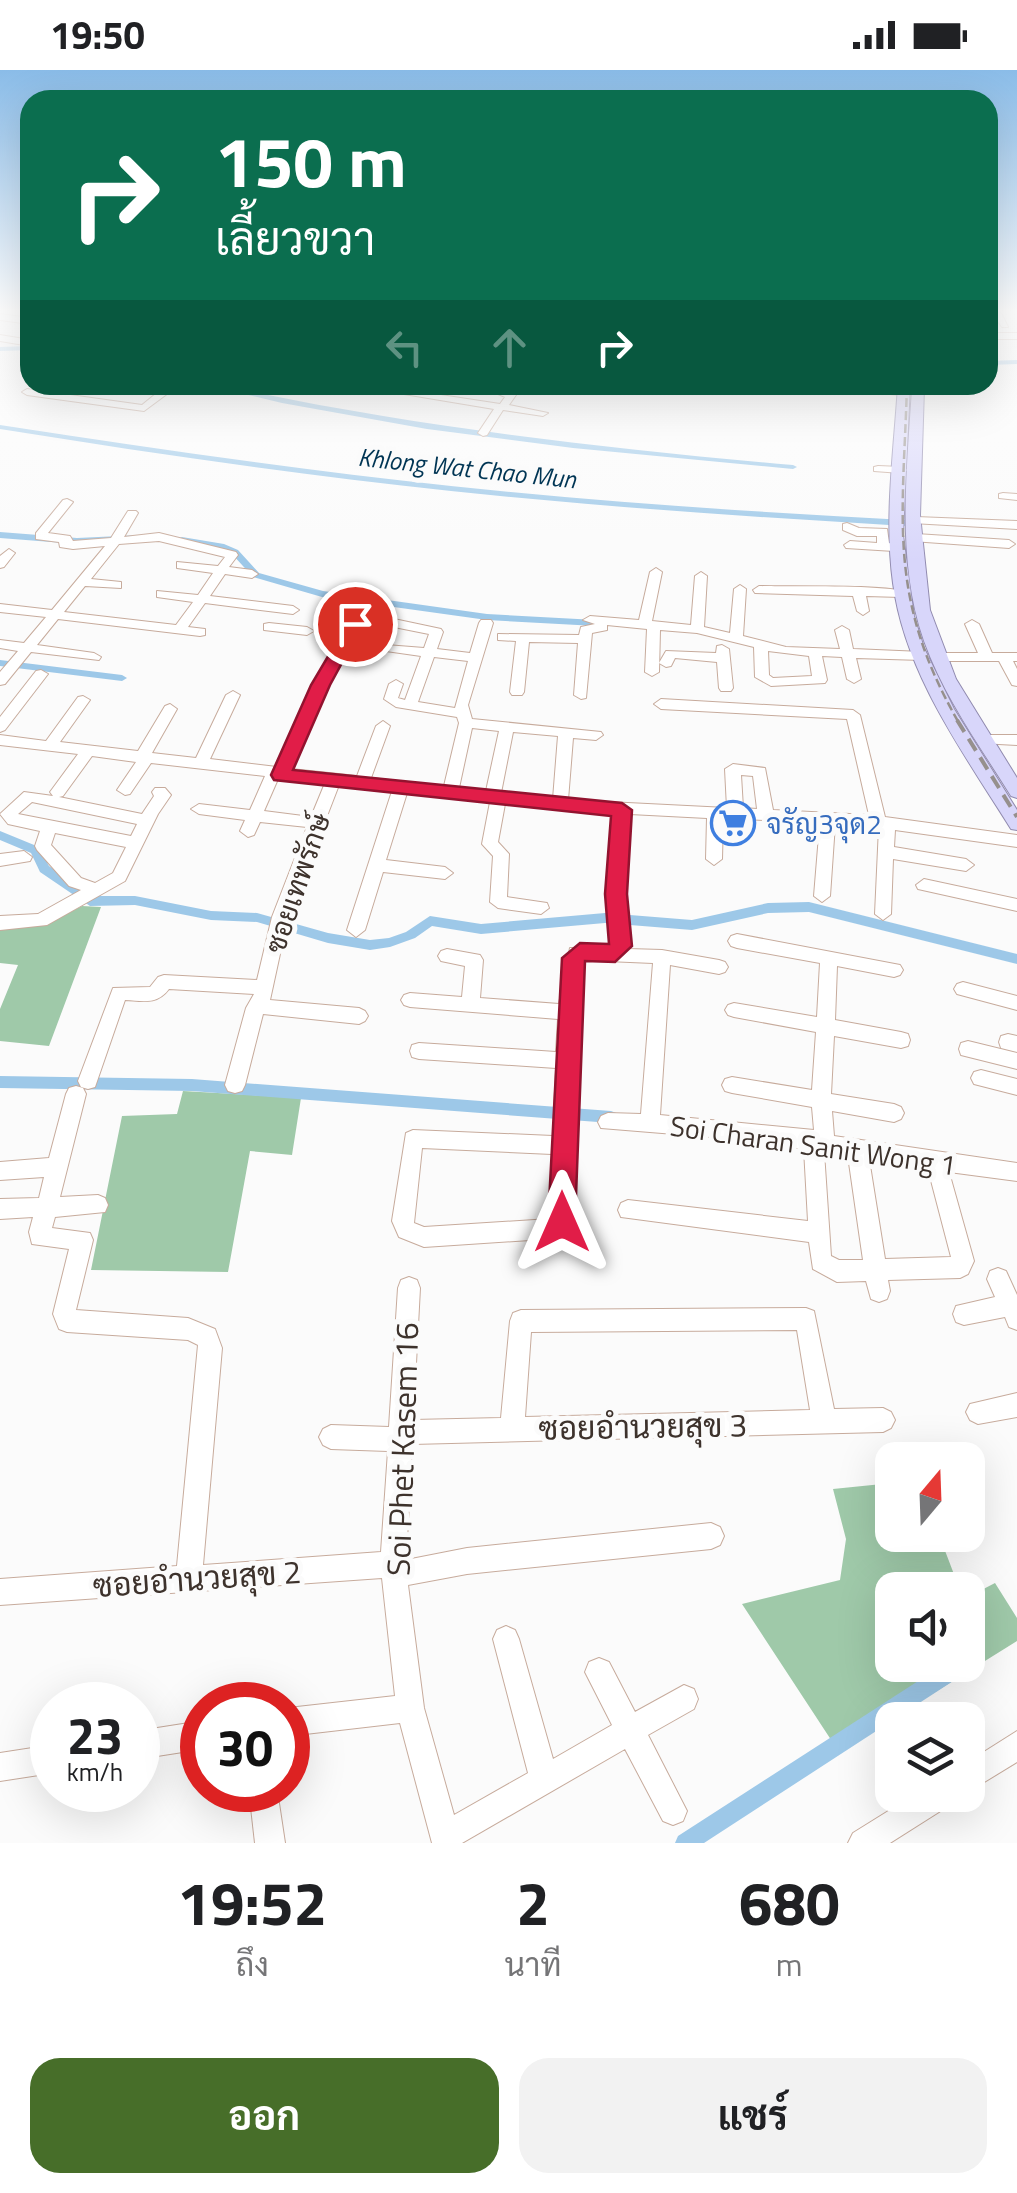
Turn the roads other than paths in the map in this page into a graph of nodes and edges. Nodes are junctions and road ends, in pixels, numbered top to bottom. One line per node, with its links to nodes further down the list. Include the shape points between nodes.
1 (60, 396): 2 (street, via 144,408)
2 (160, 396)
3 (427, 396): 7 (street)
4 (510, 396): 7 (street)
5 (904, 396): 11 (main road)
6 (918, 396): 10 (main road)
7 (502, 407): 8 (street); 9 (street)
8 (543, 413)
9 (483, 433)
10 (917, 465): 11 (main road); 15 (main road)
11 (901, 467): 12 (street); 15 (main road)
12 (878, 469)
13 (67, 502): 18 (street, via 39,534)
14 (132, 513): 18 (street)
15 (910, 525): 16 (street); 20 (street); 21 (main road); 33 (main road)
16 (1017, 525)
17 (847, 527): 21 (street, via 883,532)
18 (114, 540): 23 (street, via 159,537 207,546 232,555); 27 (street)
19 (850, 544): 21 (street)
20 (1009, 544)
21 (891, 547): 33 (main road)
22 (181, 565): 23 (street)
23 (221, 570): 25 (street); 34 (street)
24 (656, 572): 43 (street)
25 (252, 574)
26 (701, 576): 44 (street)
27 (82, 582): 28 (street); 37 (street)
28 (117, 584)
29 (740, 588): 49 (street)
30 (759, 590): 31 (street)
31 (858, 591): 33 (street); 36 (street)
32 (161, 594): 34 (street)
33 (910, 594): 61 (main road)
34 (202, 599): 45 (street); 47 (street, via 296,603 277,628)
35 (0, 608): 37 (street)
36 (863, 612)
37 (56, 615): 45 (street); 56 (street)
38 (590, 620): 43 (street)
39 (394, 623): 59 (street, via 435,629)
40 (486, 623): 65 (street)
41 (355, 624): 96 (street)
42 (972, 624): 63 (street)
43 (651, 626): 44 (street); 53 (street, via 587,627); 69 (street)
44 (697, 629): 49 (street)
45 (180, 630): 48 (street)
46 (842, 630): 60 (street)
47 (307, 631)
48 (200, 632)
49 (729, 635): 55 (street); 66 (street)
50 (806, 636): 58 (street)
51 (504, 637): 52 (street)
52 (522, 638): 53 (street); 75 (street)
53 (584, 640): 77 (street)
54 (0, 644): 56 (street)
55 (761, 646): 58 (street); 58 (street, via 762,676 771,682 820,680)
56 (26, 648): 62 (street); 68 (street)
57 (391, 648): 59 (street)
58 (812, 653): 60 (street)
59 (429, 654): 65 (street); 80 (street)
60 (848, 655): 61 (street); 71 (street)
61 (930, 656): 63 (street); 89 (main road); 116 (main road)
62 (94, 657)
63 (987, 657): 64 (street)
64 (1011, 657): 72 (street)
65 (474, 658): 82 (street)
66 (722, 658): 67 (street, via 671,654); 74 (street)
67 (666, 663)
68 (8, 671)
69 (652, 672)
70 (41, 674): 84 (street)
71 (854, 679)
72 (1017, 682)
73 (396, 684): 80 (street, via 392,701)
74 (726, 688)
75 (517, 692)
76 (233, 695): 95 (street)
77 (581, 696)
78 (83, 700): 91 (street)
79 (661, 704): 113 (street, via 847,713 858,720)
80 (410, 705): 82 (street)
81 (170, 709): 93 (street)
82 (463, 718): 85 (street); 102 (street)
83 (382, 726): 98 (street)
84 (0, 727)
85 (507, 727): 86 (street); 104 (street)
86 (566, 733): 87 (street); 105 (street)
87 (596, 735)
88 (0, 740): 91 (street)
89 (985, 740): 90 (street); 103 (main road)
90 (1017, 740)
91 (50, 746): 92 (street)
92 (88, 751): 93 (street); 101 (street)
93 (143, 758): 94 (street); 100 (street)
94 (174, 762): 95 (street); 110 (street)
95 (200, 765): 96 (street)
96 (277, 775): 97 (street); 114 (street)
97 (333, 781): 98 (street); 115 (street, ซอยเทพรักษ์)
98 (362, 783): 99 (street)
99 (402, 788): 102 (street); 124 (street)
100 (124, 790)
101 (58, 792)
102 (450, 792): 104 (street)
103 (1017, 792)
104 (495, 797): 105 (street); 131 (street, via 490,844 501,854 498,902)
105 (560, 805): 107 (street)
106 (199, 809): 114 (street)
107 (622, 810): 108 (street); 136 (street, via 621,946)
108 (714, 814): 109 (street); 122 (street)
109 (735, 814): 111 (street); 111 (street, via 733,769 750,768 760,772)
110 (149, 816): 117 (street, via 29,796 8,814); 119 (street)
111 (766, 816): 112 (street)
112 (828, 818): 113 (street); 129 (street)
113 (883, 822): 118 (street); 120 (street)
114 (251, 823): 115 (street)
115 (317, 824): 143 (street, ซอยเทพรักษ์, via 279,924)
116 (1017, 824)
117 (50, 826): 119 (street); 128 (street, via 43,846)
118 (1017, 841)
119 (136, 843): 128 (street, via 124,872)
120 (887, 852): 125 (street); 132 (street)
121 (24, 858): 123 (street)
122 (714, 859)
123 (0, 860)
124 (375, 865): 126 (street); 134 (street)
125 (966, 866)
126 (445, 874)
127 (924, 885): 130 (street)
128 (88, 895): 133 (street, via 41,920)
129 (822, 896)
130 (1017, 904)
131 (541, 908)
132 (883, 914)
133 (0, 923)
134 (356, 930)
135 (737, 941): 139 (street)
136 (615, 953): 138 (street); 148 (street, via 576,953)
137 (447, 956): 146 (street, via 474,960)
138 (662, 957): 140 (street); 163 (street)
139 (828, 958): 141 (street); 150 (street)
140 (718, 967)
141 (894, 970)
142 (963, 989): 145 (street)
143 (263, 997): 149 (street); 158 (street, ซอยเทพรักษ์, via 246,1031); 168 (street, via 174,982 164,982 155,994 119,993)
144 (410, 1000): 146 (street)
145 (1017, 1003)
146 (470, 1004): 148 (street)
147 (734, 1010): 150 (street)
148 (568, 1012): 154 (street)
149 (359, 1016)
150 (824, 1026): 151 (street); 160 (street)
151 (901, 1040)
152 (968, 1049): 155 (street)
153 (419, 1051): 154 (street)
154 (567, 1061): 165 (street)
155 (1017, 1061)
156 (981, 1078): 159 (street)
157 (732, 1084): 160 (street)
158 (235, 1085)
159 (1017, 1087)
160 (821, 1100): 161 (street); 164 (street)
161 (894, 1112)
162 (608, 1122): 163 (street, Soi Charan Sanit Wong 1)
163 (650, 1122): 164 (street, Soi Charan Sanit Wong 1)
164 (819, 1141): 166 (street, Soi Charan Sanit Wong 1); 175 (street)
165 (562, 1145): 165 (street, via 413,1138 406,1230 424,1237 560,1228)
166 (857, 1150): 167 (street, Soi Charan Sanit Wong 1); 177 (street)
167 (936, 1162): 170 (street, Soi Charan Sanit Wong 1); 177 (street, via 962,1265)
168 (55, 1167): 169 (street); 172 (street)
169 (0, 1171)
170 (1017, 1172)
171 (98, 1205): 172 (street)
172 (46, 1207): 173 (street); 190 (street, via 40,1236 82,1240 67,1321 207,1336)
173 (0, 1209)
174 (628, 1210): 175 (street)
175 (820, 1233): 177 (street, via 826,1268)
176 (998, 1279): 179 (street)
177 (877, 1282)
178 (409, 1288): 186 (street, Soi Phet Kasem 16)
179 (1014, 1312): 180 (street)
180 (964, 1314)
181 (1017, 1405): 182 (street)
182 (978, 1412)
183 (883, 1420): 184 (street, ซอยอำนวยสุข 3)
184 (824, 1421): 185 (street, ซอยอำนวยสุข 3); 185 (street, via 806,1320 530,1320 518,1330)
185 (512, 1430): 186 (street, ซอยอำนวยสุข 3)
186 (402, 1436): 187 (street, ซอยอำนวยสุข 3); 189 (street, Soi Phet Kasem 16)
187 (331, 1437)
188 (711, 1536): 189 (street, ซอยอำนวยสุข 2)
189 (394, 1569): 190 (street, ซอยอำนวยสุข 2); 195 (street, Soi Phet Kasem 16)
190 (189, 1579): 191 (street, ซอยอำนวยสุข 2)
191 (0, 1592)
192 (506, 1640): 202 (street)
193 (599, 1672): 197 (street)
194 (684, 1700): 197 (street)
195 (410, 1708): 196 (street); 206 (street, Soi Phet Kasem 16)
196 (310, 1719)
197 (629, 1730): 202 (street); 203 (street)
198 (1017, 1745): 201 (street)
199 (30, 1762): 200 (street)
200 (0, 1767)
201 (985, 1767)
202 (544, 1779): 206 (street)
203 (673, 1811)
204 (265, 1812): 207 (street)
205 (913, 1812): 208 (street)
206 (446, 1839)
207 (270, 1843)
208 (863, 1843)

